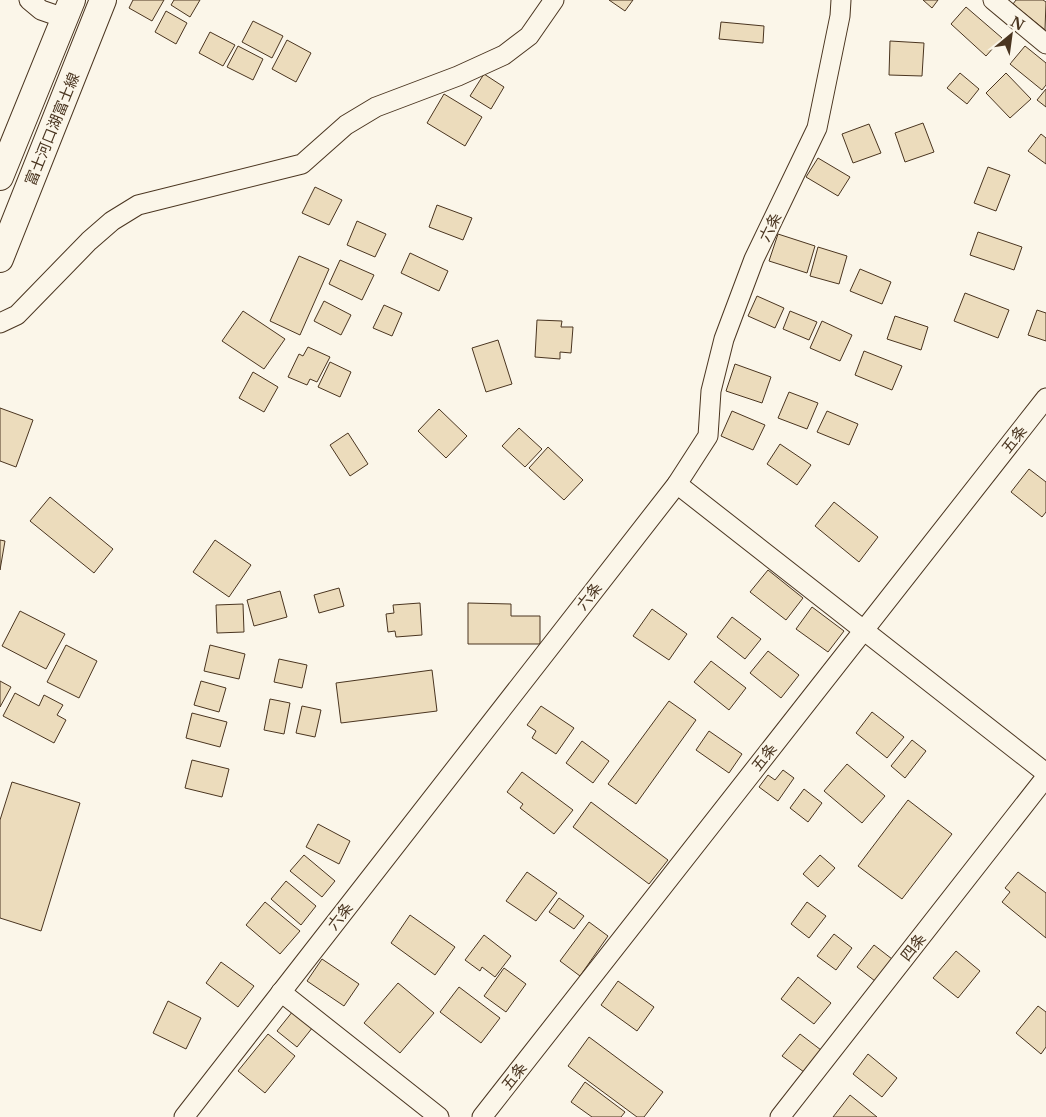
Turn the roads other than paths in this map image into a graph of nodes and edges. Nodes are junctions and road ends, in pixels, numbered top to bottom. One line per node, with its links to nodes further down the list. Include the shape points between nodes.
1 (29, 0): 6 (street, via 41,10)
2 (103, 0): 9 (main road, 富士河口湖富士線)
3 (554, 0): 10 (street, via 529,36 504,55 376,107 346,125 302,164 138,205 89,241 17,315)
4 (841, 0): 12 (street, 六条, via 817,128 754,259 724,339 711,391 708,436)
5 (992, 0): 7 (street)
6 (68, 9): 8 (main road, 富士河口湖富士線)
7 (1046, 44)
8 (0, 177)
9 (0, 259)
10 (0, 323)
11 (1046, 398): 13 (street, 五条)
12 (677, 484): 13 (street); 15 (street, 六条)
13 (864, 629): 14 (street); 18 (street, 五条)
14 (1046, 775): 19 (street, 四条)
15 (281, 992): 16 (street, 六条); 17 (street)
16 (184, 1117)
17 (440, 1117)
18 (482, 1117)
19 (780, 1117)

